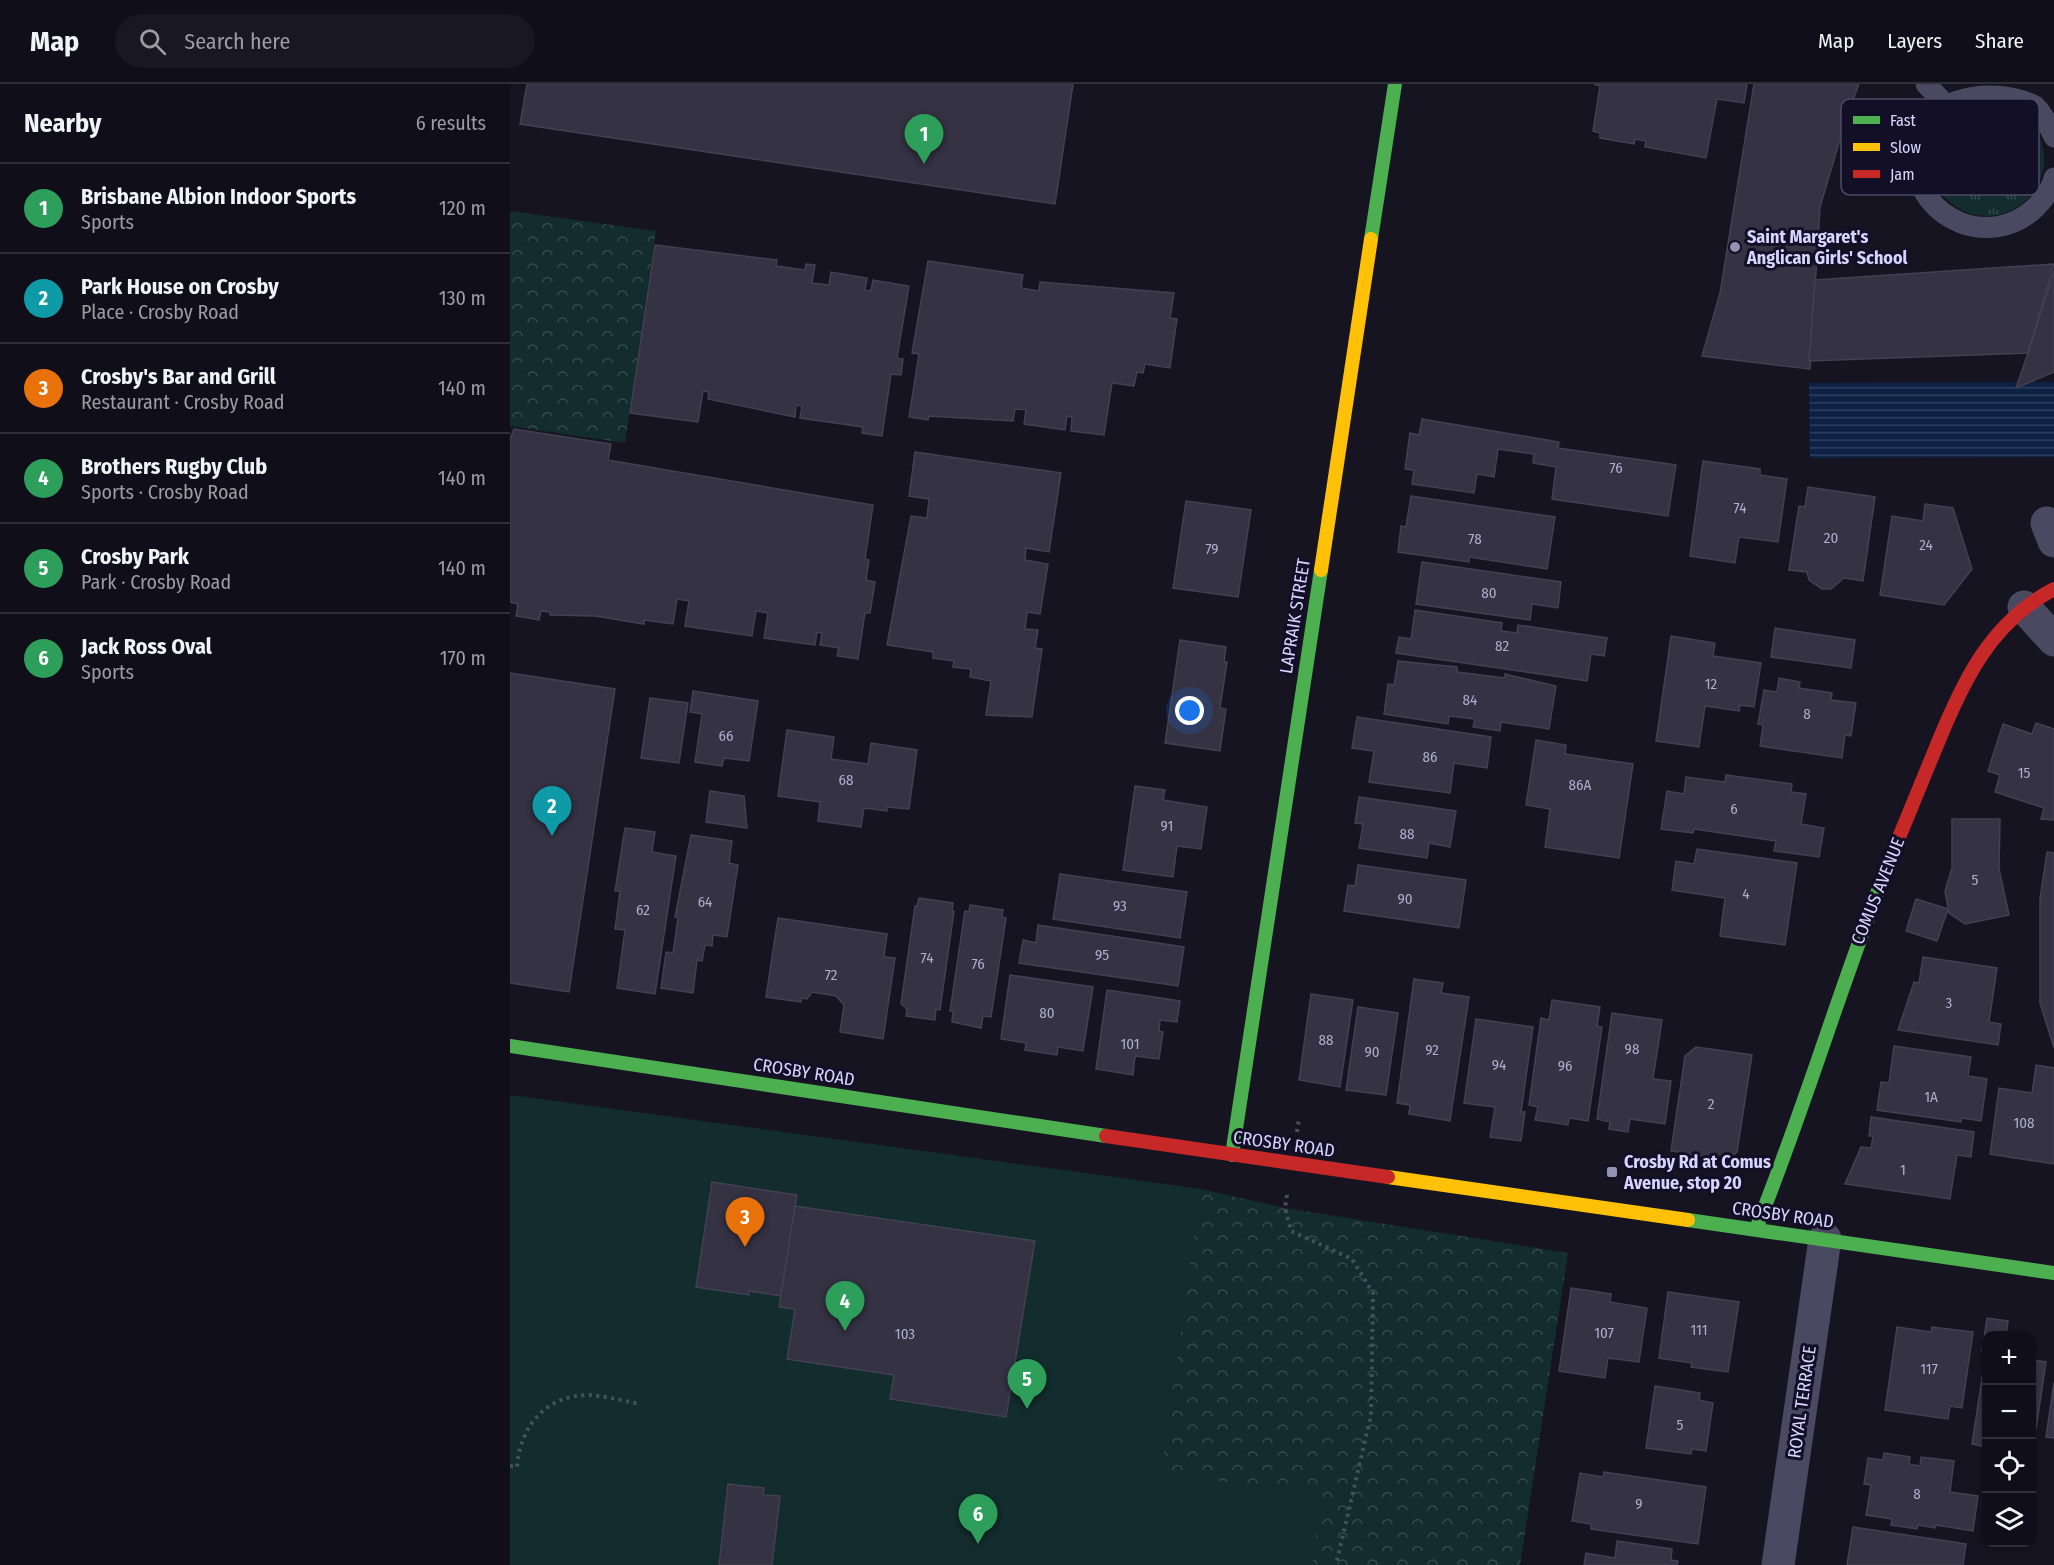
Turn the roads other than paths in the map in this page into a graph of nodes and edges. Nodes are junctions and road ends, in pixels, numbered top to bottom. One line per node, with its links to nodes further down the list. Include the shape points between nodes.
1 (1395, 84): 14 (street, LAPRAIK STREET)
2 (1926, 84): 3 (lane)
3 (1940, 99)
4 (1946, 99): 5 (lane, via 1973,87 1998,88)
5 (2024, 99)
6 (2039, 113): 7 (lane)
7 (2051, 124)
8 (2054, 178): 9 (lane, via 2042,201 2026,216 2006,226 1984,229 1963,225 1943,214)
9 (1925, 195)
10 (2054, 589): 11 (street, COMUS AVENUE)
11 (2024, 607): 12 (street); 15 (street, COMUS AVENUE, via 1982,649 1958,693 1873,901 1783,1163)
12 (2054, 640)
13 (510, 1046): 14 (street, CROSBY ROAD)
14 (1232, 1155): 15 (street, CROSBY ROAD)
15 (1756, 1229): 16 (street, CROSBY ROAD)
16 (1825, 1239): 17 (street, CROSBY ROAD); 18 (street, ROYAL TERRACE)
17 (2054, 1273)
18 (1778, 1565)

